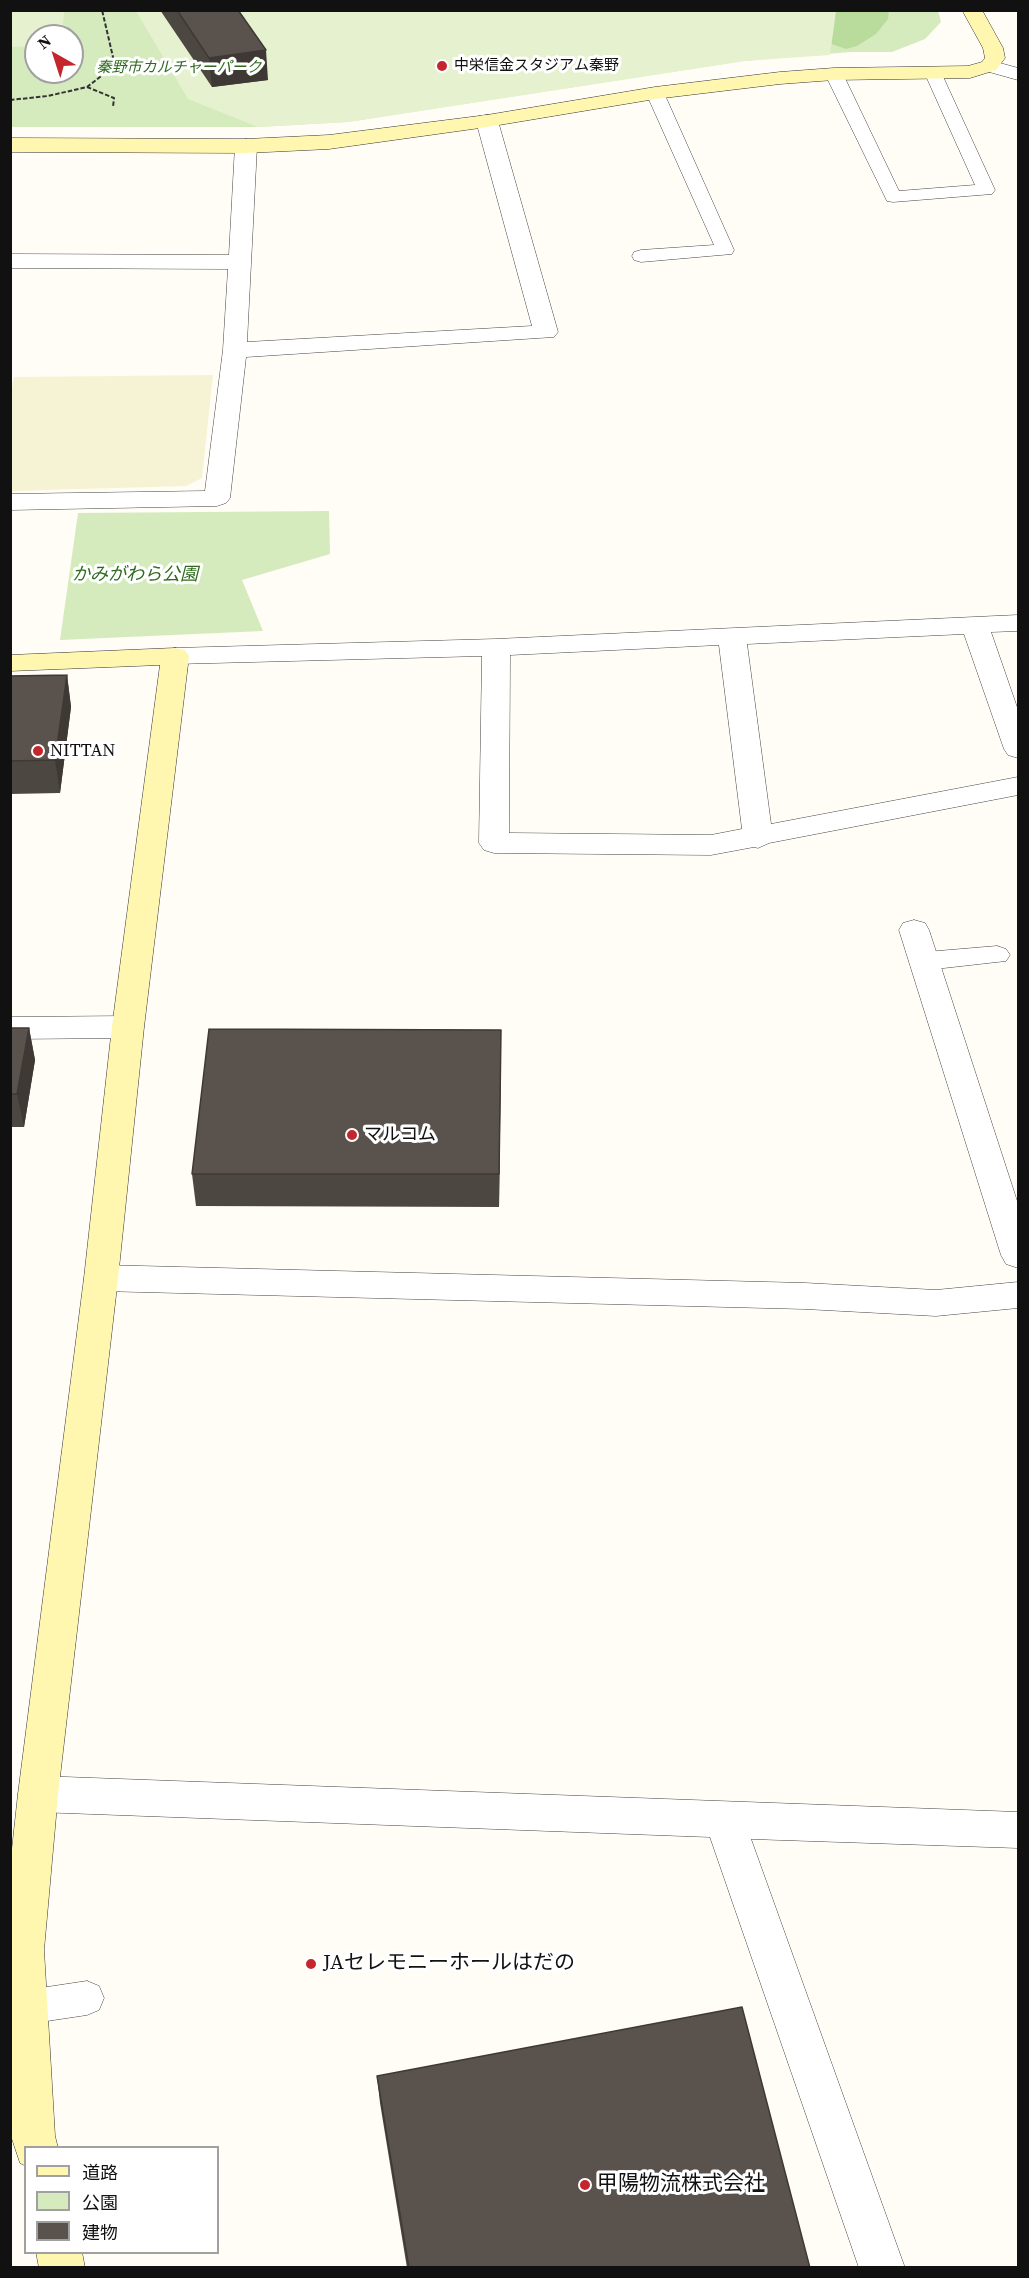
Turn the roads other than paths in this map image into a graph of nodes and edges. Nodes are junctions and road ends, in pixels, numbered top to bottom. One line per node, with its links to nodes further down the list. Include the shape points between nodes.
1 (972, 10): 2 (street, via 993,48 995,58)
2 (989, 66): 4 (street, via 970,72); 5 (street)
3 (834, 74): 4 (street); 4 (lane, via 893,197 986,190); 6 (street)
4 (934, 74)
5 (1018, 74)
6 (655, 93): 7 (street); 10 (lane, via 725,250)
7 (487, 121): 9 (street, via 329,142); 14 (street, via 546,332)
8 (10, 145): 9 (street)
9 (246, 146): 12 (street)
10 (641, 256)
11 (13, 261): 12 (street); 13 (street)
12 (238, 262): 14 (street)
13 (10, 286)
14 (235, 350): 15 (street, via 217,498)
15 (10, 502)
16 (1018, 623): 17 (street)
17 (975, 626): 18 (street); 22 (street)
18 (732, 636): 19 (street); 24 (street)
19 (496, 647): 20 (street); 24 (street, via 494,843 711,845)
20 (175, 656): 21 (street); 28 (street)
21 (10, 663)
22 (1018, 750)
23 (1018, 786): 24 (street)
24 (758, 838)
25 (914, 930): 27 (street)
26 (997, 955): 27 (lane)
27 (926, 961): 30 (street)
28 (128, 1027): 29 (street); 31 (street)
29 (10, 1028)
30 (1018, 1255)
31 (101, 1278): 32 (street, via 805,1296 936,1303); 33 (street)
32 (1018, 1295)
33 (38, 1794): 34 (street); 37 (street, via 23,1950)
34 (724, 1820): 35 (street); 39 (street)
35 (1018, 1830)
36 (87, 1998): 37 (lane)
37 (27, 2007): 38 (street)
38 (36, 2146)
39 (882, 2268)

